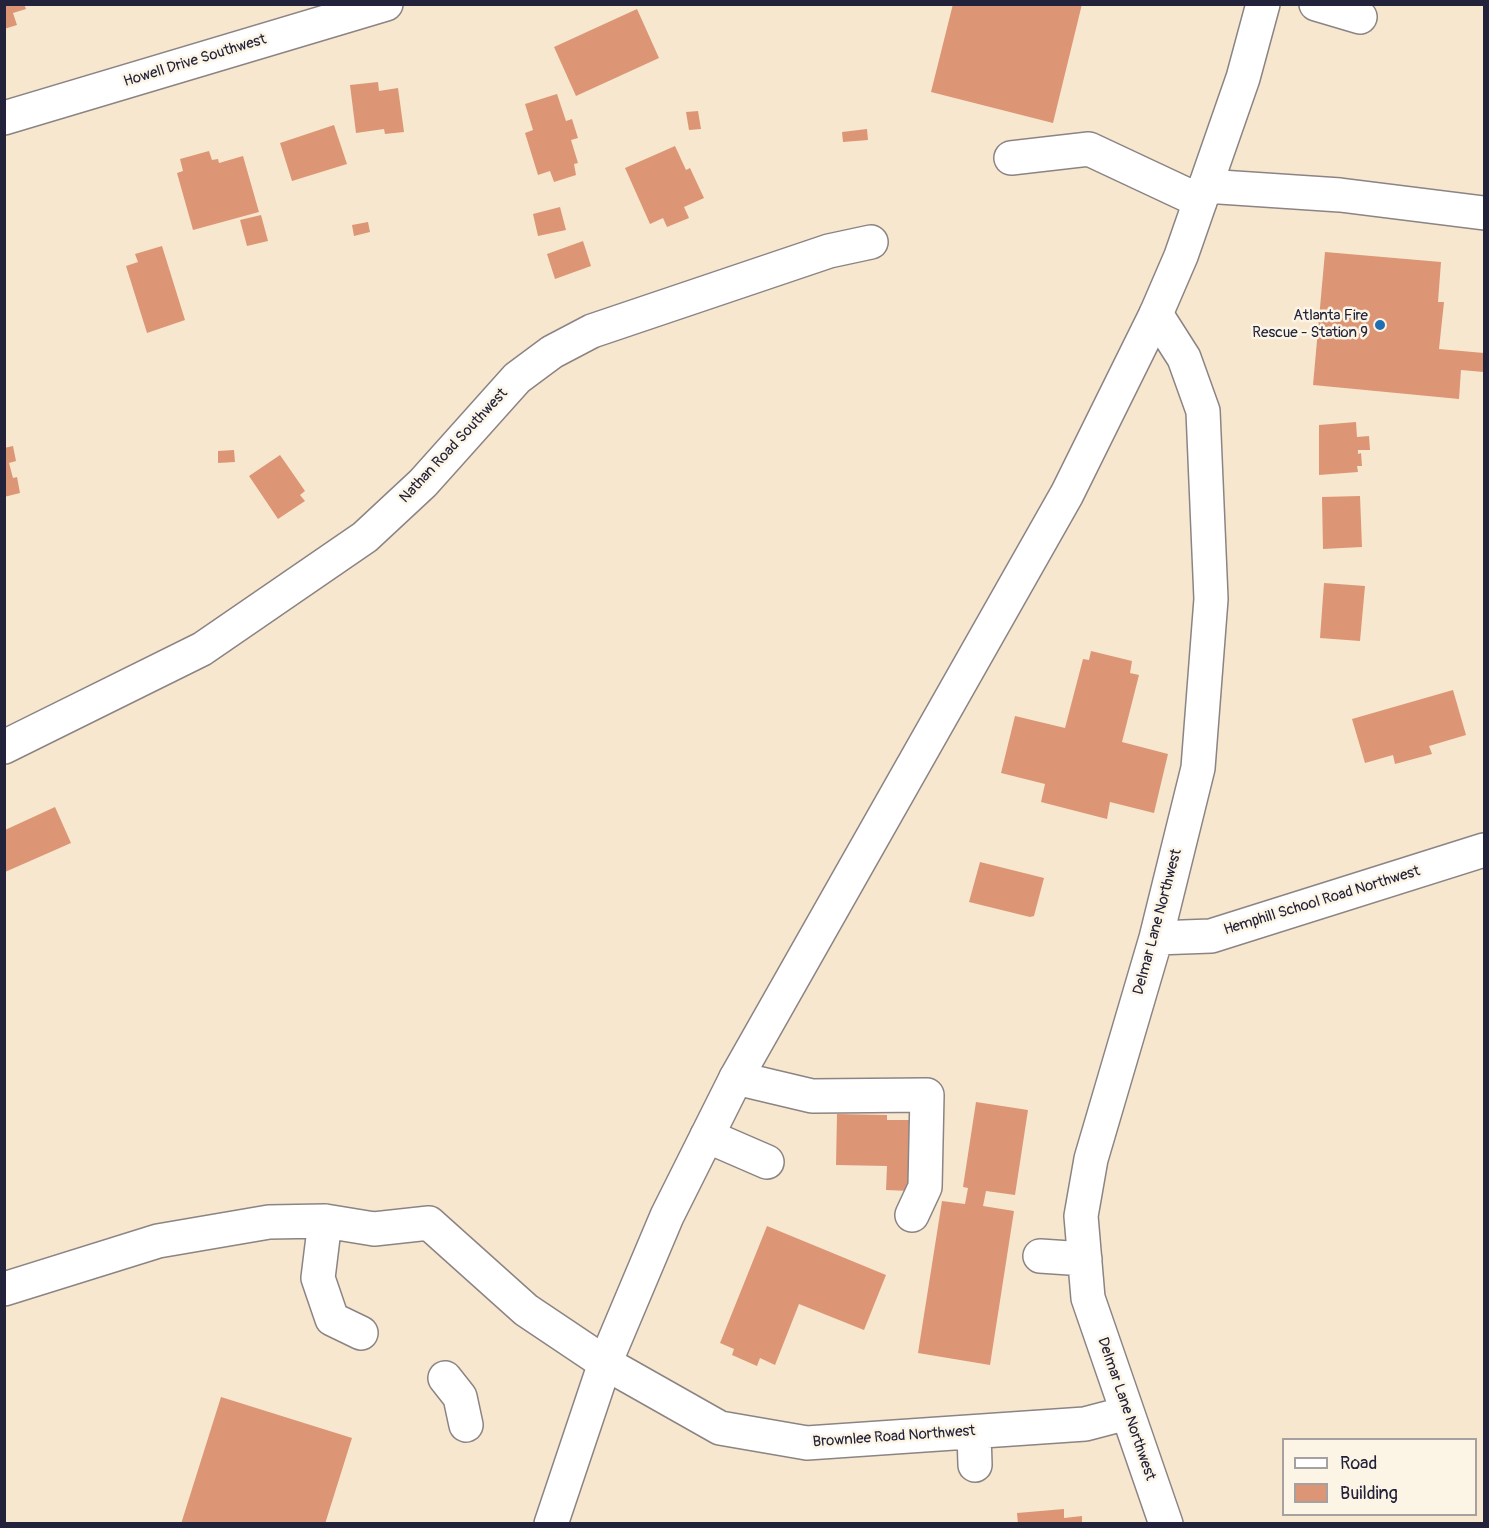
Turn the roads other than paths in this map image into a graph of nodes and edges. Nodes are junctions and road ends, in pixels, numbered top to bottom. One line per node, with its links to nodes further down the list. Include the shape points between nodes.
1 (386, 4): 5 (street, Howell Drive Southwest)
2 (1263, 4): 7 (street)
3 (1316, 4): 4 (street)
4 (1360, 17)
5 (4, 118)
6 (1011, 158): 7 (street, via 1089,149)
7 (1202, 193): 8 (street, via 1340,195); 10 (street)
8 (1485, 213)
9 (871, 242): 11 (street, Nathan Road Southwest, via 829,251 603,327 552,352 517,378 423,483 365,537 202,649)
10 (1156, 314): 13 (street, Delmar Lane Northwest, via 1184,358 1203,411 1211,599 1198,768); 14 (street, via 1067,494)
11 (4, 747)
12 (1485, 850): 13 (street, Hemphill School Road Northwest, via 1210,936)
13 (1156, 938): 20 (street, Delmar Lane Northwest, via 1090,1159 1081,1216)
14 (736, 1078): 15 (street); 17 (street, via 812,1096 927,1095 925,1187)
15 (707, 1136): 16 (street); 23 (street, via 667,1216)
16 (767, 1162)
17 (912, 1215)
18 (325, 1221): 21 (street, Brownlee Road Northwest, via 269,1222 158,1241); 22 (street, via 318,1278 332,1319); 23 (street, Brownlee Road Northwest, via 374,1229 429,1223 526,1310)
19 (1040, 1256): 20 (street)
20 (1085, 1260): 25 (street, Delmar Lane Northwest, via 1088,1298)
21 (4, 1289)
22 (361, 1333)
23 (605, 1363): 27 (street, Brownlee Road Northwest, via 720,1428 807,1443); 29 (street)
24 (445, 1378): 26 (street, via 460,1397)
25 (1127, 1413): 27 (street, Brownlee Road Northwest, via 1085,1424 1035,1414); 30 (street, Delmar Lane Northwest)
26 (466, 1425)
27 (974, 1432): 28 (street)
28 (975, 1465)
29 (552, 1524)
30 (1166, 1524)

